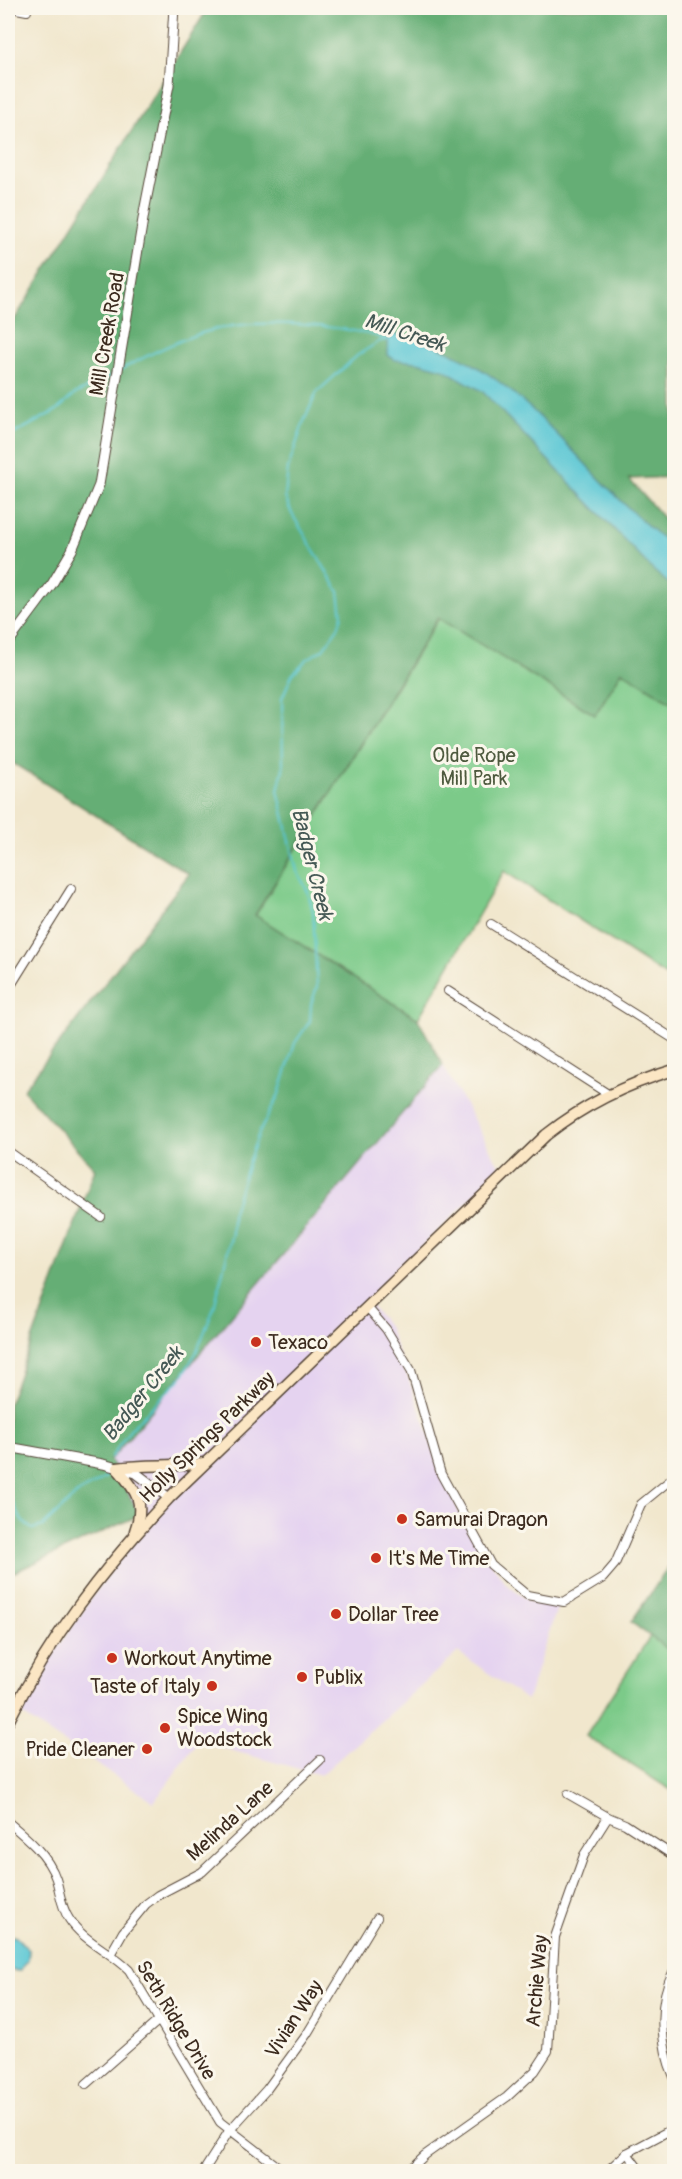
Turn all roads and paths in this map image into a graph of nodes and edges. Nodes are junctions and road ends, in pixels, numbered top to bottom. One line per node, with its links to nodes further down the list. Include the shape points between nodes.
1 (11, 8): 3 (street)
2 (174, 8): 4 (street, Mill Creek Road, via 169,85 99,485 72,550)
3 (27, 11)
4 (8, 643)
5 (71, 889): 7 (street)
6 (491, 924): 9 (street)
7 (8, 990)
8 (448, 991): 11 (street)
9 (675, 1039)
10 (675, 1070): 11 (main road, Holly Springs Parkway)
11 (608, 1094): 14 (main road, Holly Springs Parkway, via 564,1121 533,1147)
12 (8, 1151): 13 (street)
13 (101, 1217)
14 (367, 1307): 16 (main road, Holly Springs Parkway); 18 (street, via 386,1329 411,1371 441,1474 455,1502 491,1565 527,1595 564,1602 603,1578 615,1564 641,1504)
15 (8, 1448): 17 (street)
16 (205, 1463): 17 (main road); 19 (main road, Holly Springs Parkway)
17 (117, 1468): 19 (street, via 145,1478); 20 (main road, via 138,1494 139,1518)
18 (675, 1477)
19 (169, 1498): 20 (main road, Holly Springs Parkway)
20 (133, 1536): 21 (main road, Holly Springs Parkway, via 68,1619)
21 (8, 1722)
22 (320, 1760): 28 (street, Melinda Lane, via 202,1872 146,1904)
23 (568, 1794): 24 (street)
24 (608, 1817): 26 (street); 38 (street, Archie Way, via 584,1855 555,1938 548,2051 536,2071 507,2097)
25 (8, 1822): 28 (street, Seth Ridge Drive, via 50,1866 63,1909 75,1928)
26 (675, 1856)
27 (377, 1918): 34 (street, Vivian Way, via 308,2034)
28 (111, 1953): 30 (street, Seth Ridge Drive, via 129,1970)
29 (675, 1970): 31 (street, via 663,2009 663,2038)
30 (158, 2021): 32 (street); 34 (street, Seth Ridge Drive, via 209,2106)
31 (675, 2077)
32 (86, 2084)
33 (675, 2128): 35 (street)
34 (229, 2131): 36 (street, Vivian Way); 37 (street, Seth Ridge Drive)
35 (627, 2153): 39 (street); 40 (street)
36 (203, 2172)
37 (285, 2172)
38 (407, 2172)
39 (606, 2172)
40 (641, 2172)

